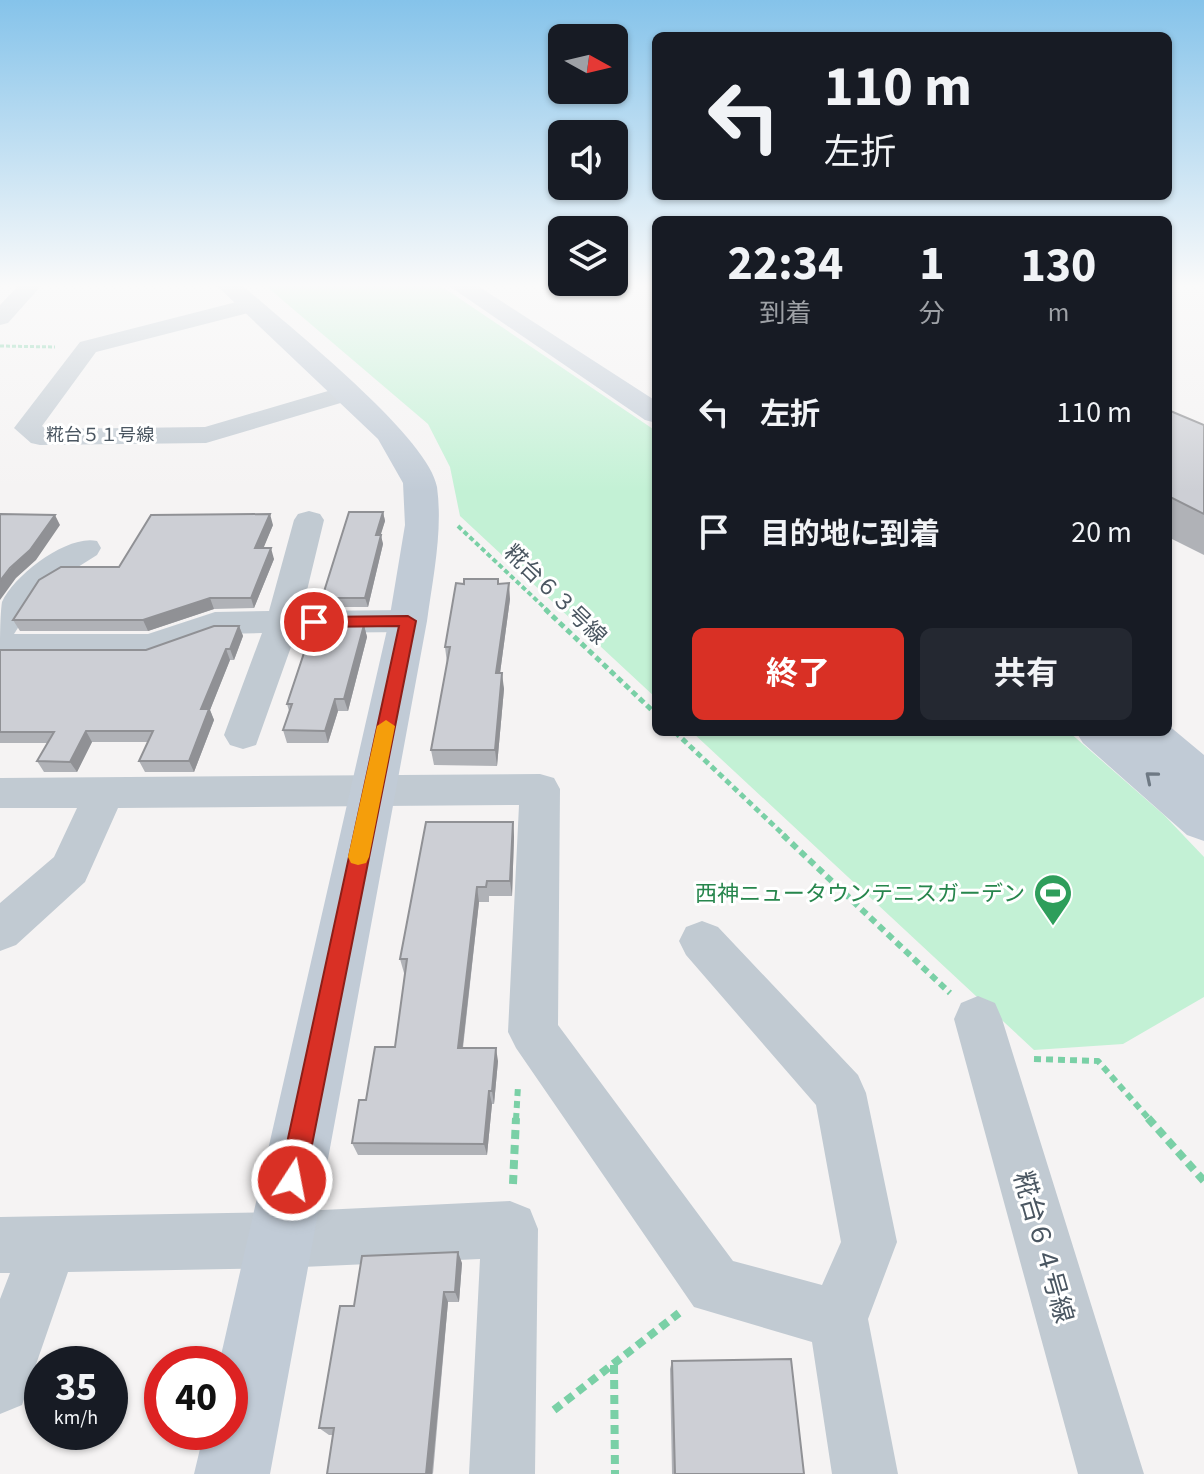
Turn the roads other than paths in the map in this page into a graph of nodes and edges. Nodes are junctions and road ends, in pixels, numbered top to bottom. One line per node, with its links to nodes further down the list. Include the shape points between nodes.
1 (82, 355): 6 (street, 糀台５１号線, via 27,428 40,437 206,435)
2 (303, 355): 6 (street)
3 (566, 355): 7 (street)
4 (604, 355): 5 (street)
5 (652, 385)
6 (345, 394): 10 (street, via 391,434 420,483 422,525)
7 (652, 411)
8 (309, 520): 11 (street)
9 (86, 548): 12 (street, via 31,582)
10 (408, 621): 11 (street); 18 (street)
11 (283, 622): 13 (street, via 215,623 151,646); 14 (street)
12 (0, 630)
13 (0, 646)
14 (243, 735)
15 (1103, 736): 21 (street, one-way to 15)
16 (1153, 736): 17 (street)
17 (1204, 781)
18 (372, 790): 20 (street); 25 (street); 27 (street, via 540,789 533,1032 715,1286)
19 (0, 793): 20 (street)
20 (104, 793): 22 (street, via 70,869)
21 (1204, 822)
22 (9, 914)
23 (702, 941): 27 (street, via 840,1093 869,1242)
24 (978, 1019): 32 (street, 糀台６４号線)
25 (280, 1240): 26 (street); 29 (street, via 510,1229); 30 (street)
26 (24, 1245): 28 (street)
27 (838, 1319): 31 (street)
28 (0, 1383)
29 (502, 1461)
30 (232, 1474)
31 (865, 1474)
32 (1111, 1474)

